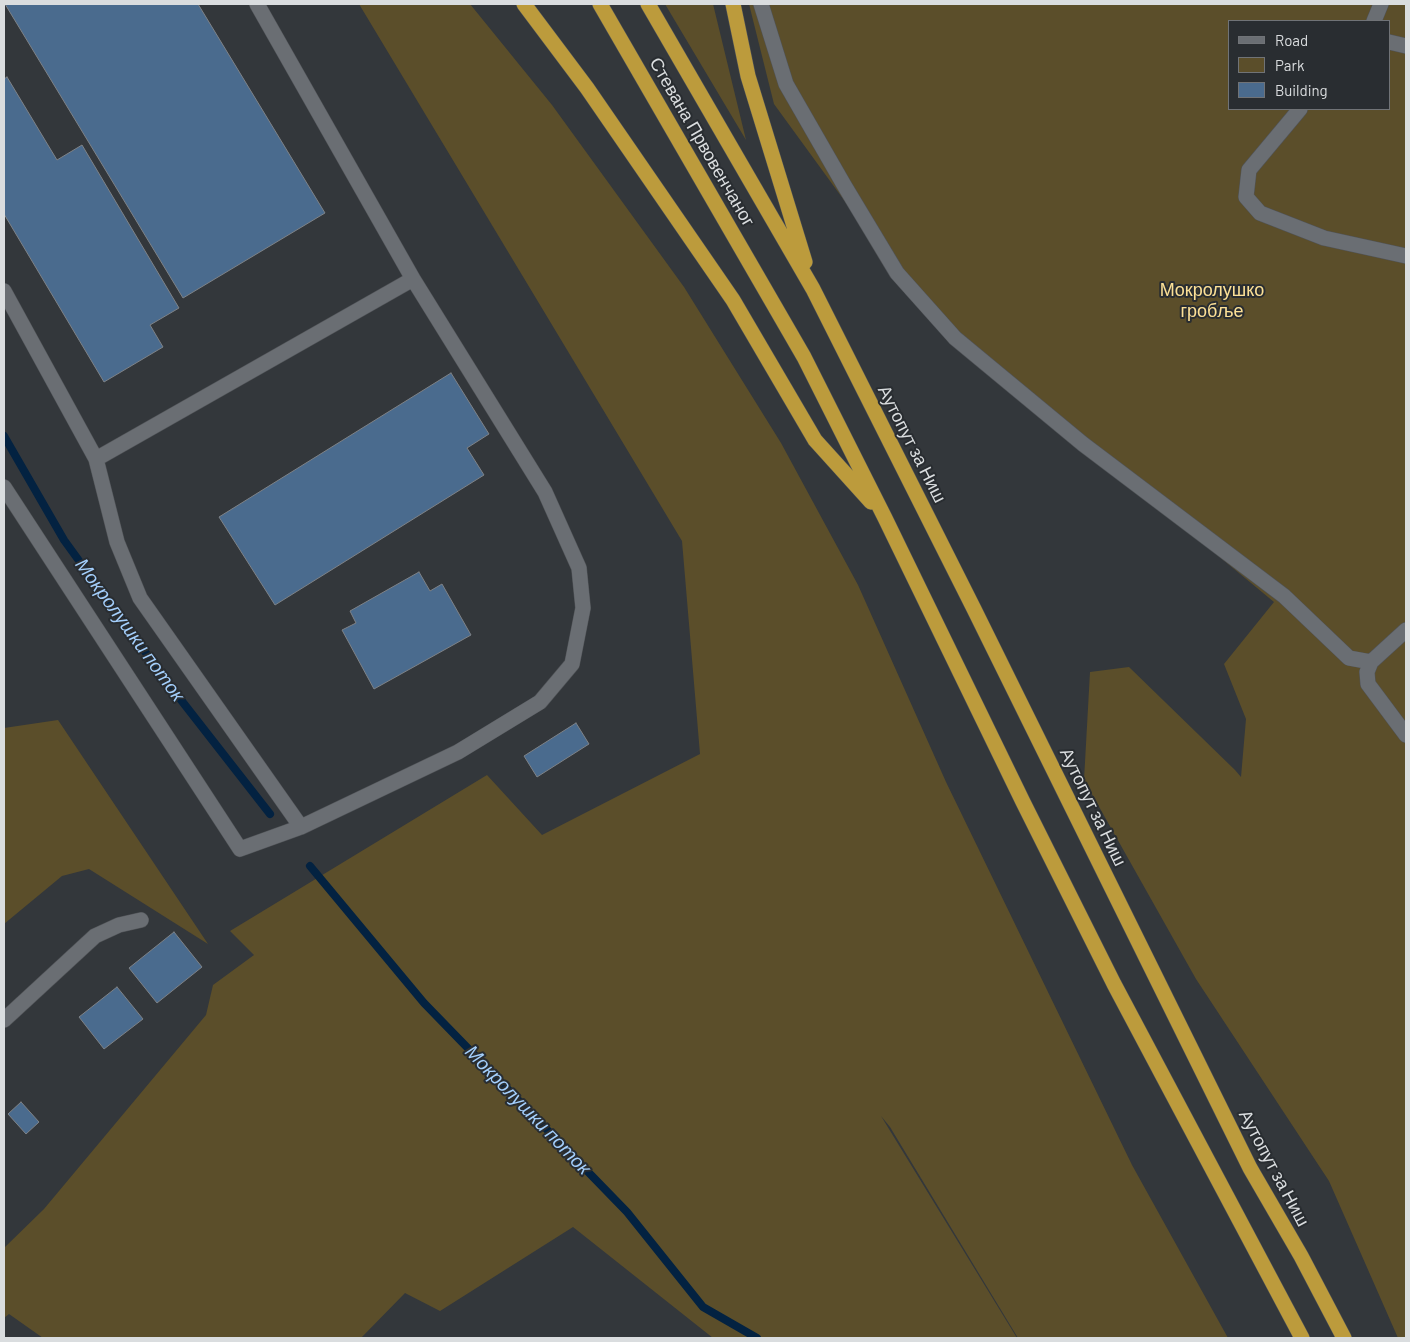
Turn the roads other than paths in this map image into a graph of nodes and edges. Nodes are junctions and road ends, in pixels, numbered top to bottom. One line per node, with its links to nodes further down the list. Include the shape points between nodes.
1 (257, 4): 13 (lane)
2 (524, 4): 18 (highway, via 587,88 733,300 815,440)
3 (600, 4): 18 (highway, Стевана Првовенчаног, via 804,357)
4 (648, 4): 14 (highway, Стевана Првовенчаног)
5 (734, 4): 14 (highway, via 748,76)
6 (761, 4): 20 (lane, via 786,84 844,186 897,273 955,338 1083,444 1284,596 1349,658)
7 (1381, 4): 8 (lane)
8 (1374, 20)
9 (1390, 42): 10 (lane)
10 (1406, 46)
11 (1299, 110): 12 (lane, via 1249,170 1246,196 1260,213 1324,238)
12 (1406, 256)
13 (413, 279): 16 (lane); 22 (lane, via 545,492 580,568 583,608 572,664 540,702 458,752)
14 (813, 289): 26 (highway, Аутопут за Ниш, via 1250,1168)
15 (4, 292): 16 (lane)
16 (96, 459): 22 (lane, via 117,542 140,598)
17 (4, 487): 22 (lane, via 240,848)
18 (885, 518): 25 (highway, via 1114,984)
19 (1406, 630): 20 (lane)
20 (1371, 662): 21 (lane, via 1367,672 1368,684)
21 (1406, 735)
22 (302, 827)
23 (141, 920): 24 (lane, via 119,925 95,936)
24 (4, 1020)
25 (1302, 1338)
26 (1344, 1338)

